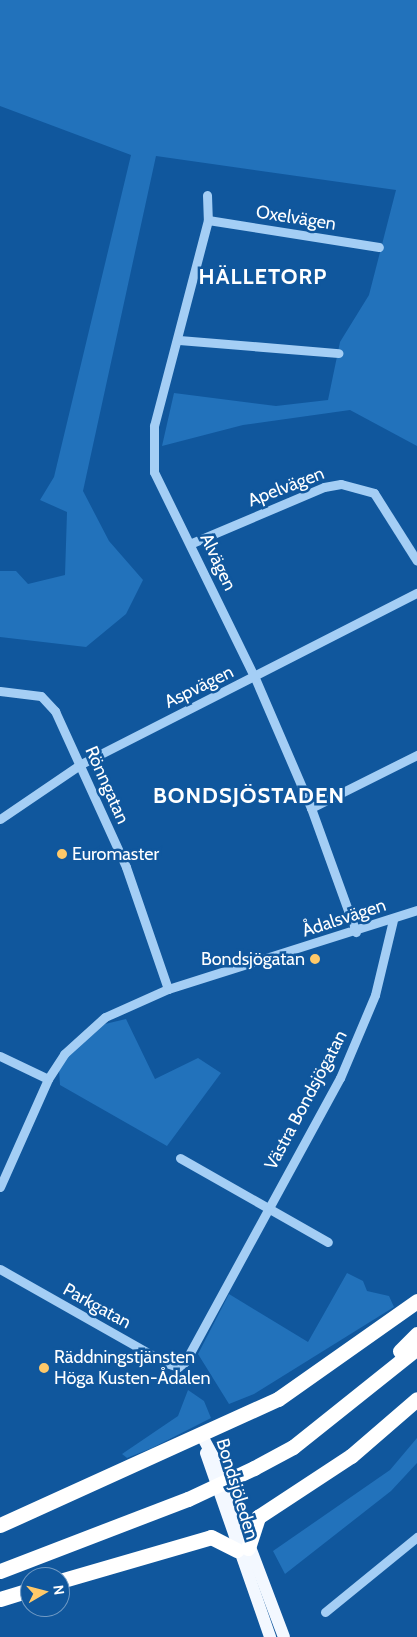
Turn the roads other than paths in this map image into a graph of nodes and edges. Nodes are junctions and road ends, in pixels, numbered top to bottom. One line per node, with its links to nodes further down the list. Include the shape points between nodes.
1 (207, 195): 2 (street, Alvägen)
2 (208, 220): 3 (street, Oxelvägen); 4 (street, Alvägen)
3 (379, 247)
4 (179, 340): 5 (street); 6 (street, Alvägen, via 154,426 152,458 159,488)
5 (338, 353)
6 (192, 543): 7 (street, Apelvägen, via 324,487 341,484 358,486 378,498); 9 (street, Alvägen)
7 (417, 561)
8 (417, 593): 9 (street, Aspvägen)
9 (255, 678): 12 (street, Aspvägen); 13 (street, Alvägen)
10 (0, 692): 12 (street, Rönngatan, via 46,698)
11 (417, 755): 13 (street)
12 (81, 764): 14 (street, Aspvägen); 18 (street, Rönngatan, via 126,866)
13 (311, 808): 17 (street, Alvägen)
14 (0, 819)
15 (417, 910): 16 (street, Ådalsvägen)
16 (393, 920): 17 (street, Ådalsvägen); 23 (street, Västra Bondsjögatan, via 385,960 360,1036 340,1078)
17 (356, 932): 18 (street, Ådalsvägen)
18 (168, 988): 20 (street, Ådalsvägen, via 127,1004 92,1027 64,1054)
19 (0, 1056): 20 (street)
20 (48, 1079): 22 (street, Ådalsvägen)
21 (180, 1158): 23 (street)
22 (0, 1187)
23 (266, 1207): 24 (street); 29 (street, Västra Bondsjögatan)
24 (328, 1242)
25 (0, 1269): 29 (street, Parkgatan, via 166,1363)
26 (417, 1301): 32 (highway, via 303,1384)
27 (417, 1334): 30 (highway)
28 (417, 1348): 30 (highway)
29 (180, 1366)
30 (366, 1390): 36 (highway, bridge, via 293,1447 254,1468 188,1499)
31 (417, 1399): 35 (highway, via 351,1456 258,1517)
32 (202, 1436): 33 (highway); 35 (main road, Bondsjöleden)
33 (0, 1525)
34 (417, 1537): 40 (street)
35 (243, 1549): 37 (highway, via 211,1537); 41 (main road, Bondsjöleden); 42 (main road, Bondsjöleden)
36 (0, 1571)
37 (70, 1578)
38 (20, 1593): 39 (highway)
39 (0, 1599)
40 (325, 1612)
41 (270, 1637)
42 (284, 1637)

